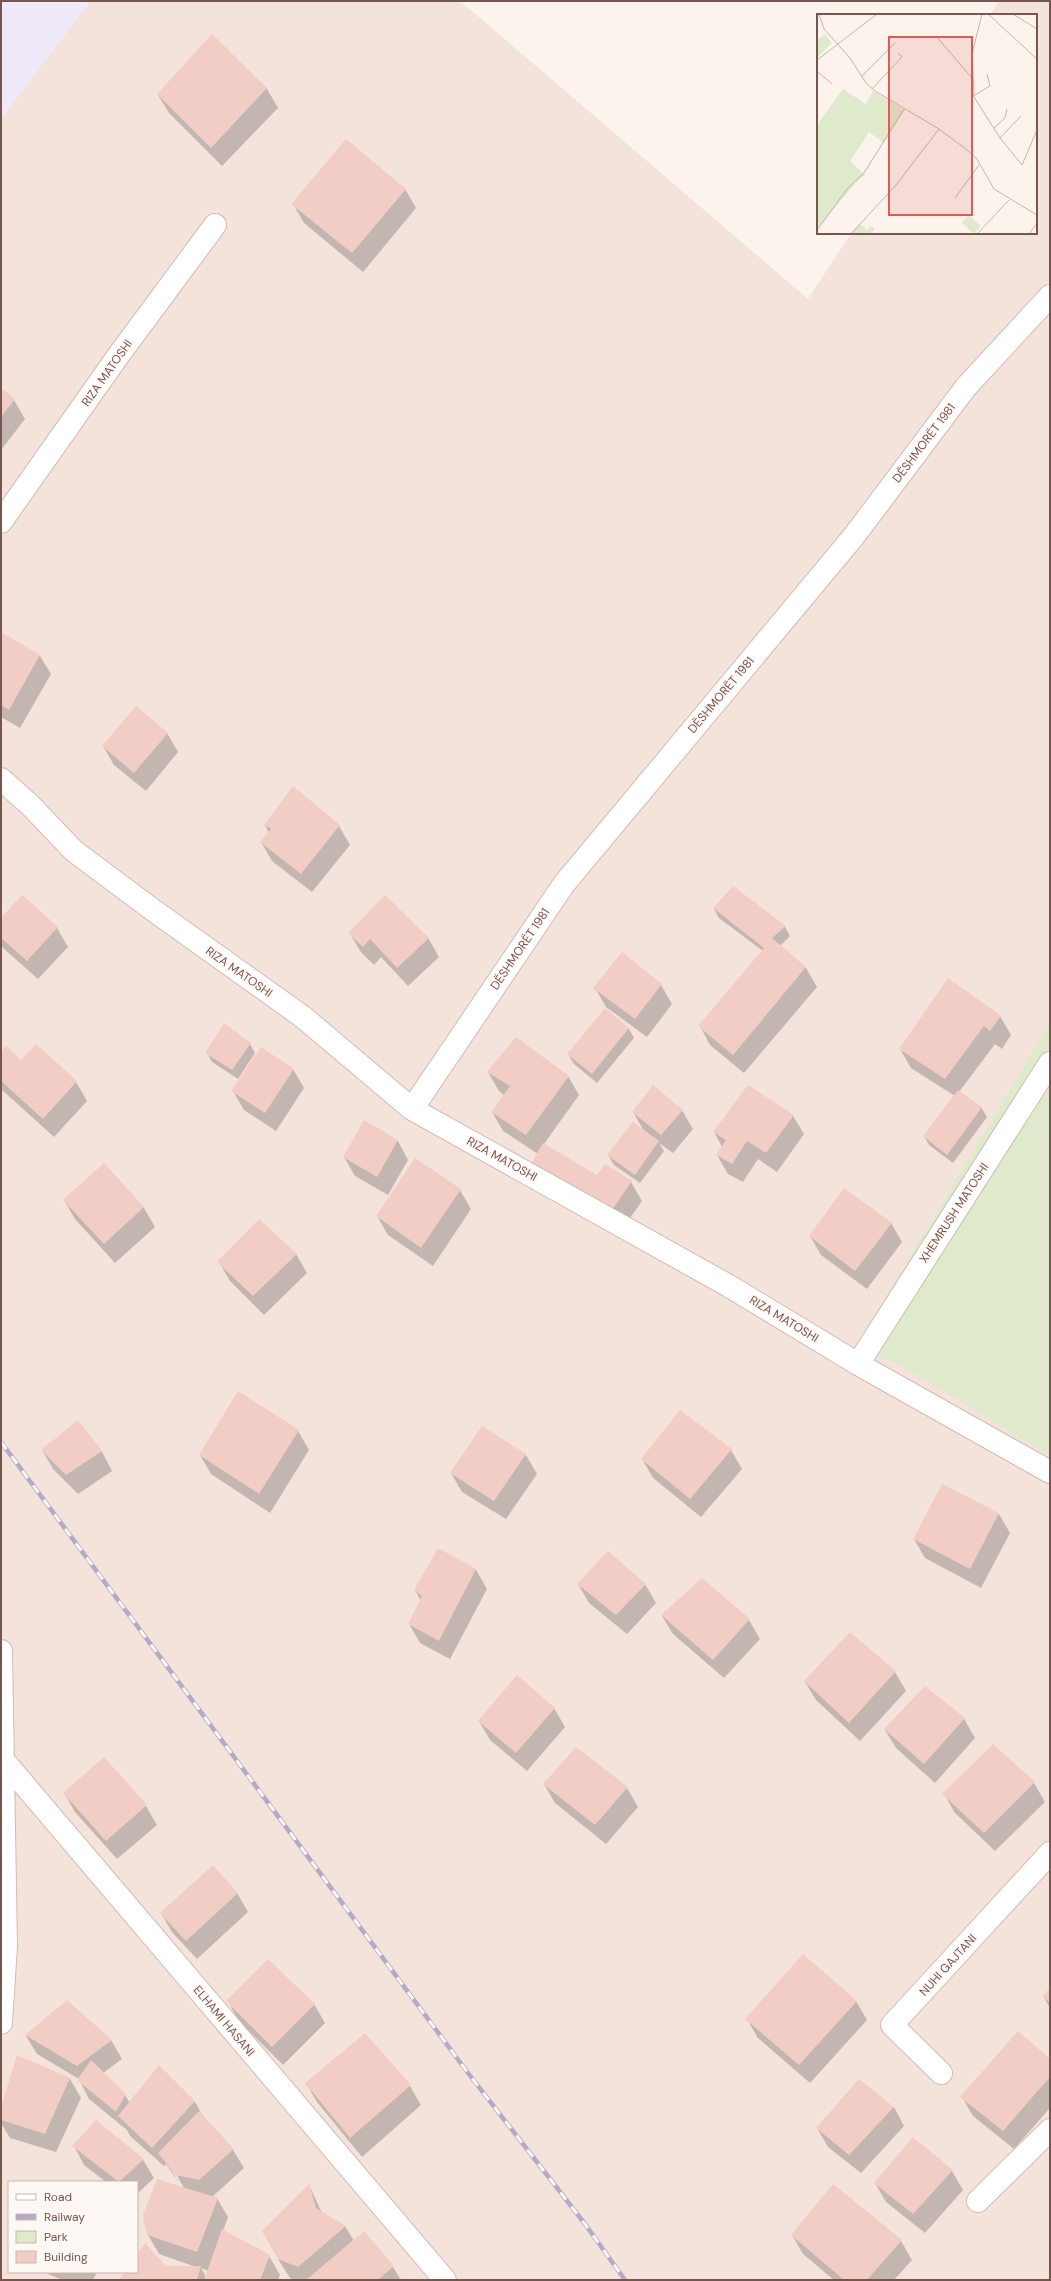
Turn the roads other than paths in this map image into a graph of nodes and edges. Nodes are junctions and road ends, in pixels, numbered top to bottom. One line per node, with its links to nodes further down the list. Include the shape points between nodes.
1 (215, 225): 3 (street, RIZA MATOSHI, via 118,356)
2 (1050, 296): 6 (street, DËSHMORËT 1981, via 966,387 854,536 564,884)
3 (1, 522)
4 (1, 779): 6 (street, RIZA MATOSHI, via 74,851 303,1017)
5 (1050, 1063): 7 (street, XHEMRUSH MATOSHI)
6 (412, 1109): 7 (street, RIZA MATOSHI, via 729,1286)
7 (858, 1364): 8 (street, RIZA MATOSHI)
8 (1050, 1472)
9 (1, 1651): 10 (street)
10 (4, 1761): 12 (street, via 6,1946); 16 (street, ELHAMI HASANI)
11 (1050, 1853): 13 (street, NUHI GAJTANI, via 892,2026)
12 (1, 2023)
13 (942, 2074)
14 (1050, 2130): 15 (street)
15 (978, 2201)
16 (445, 2280)

